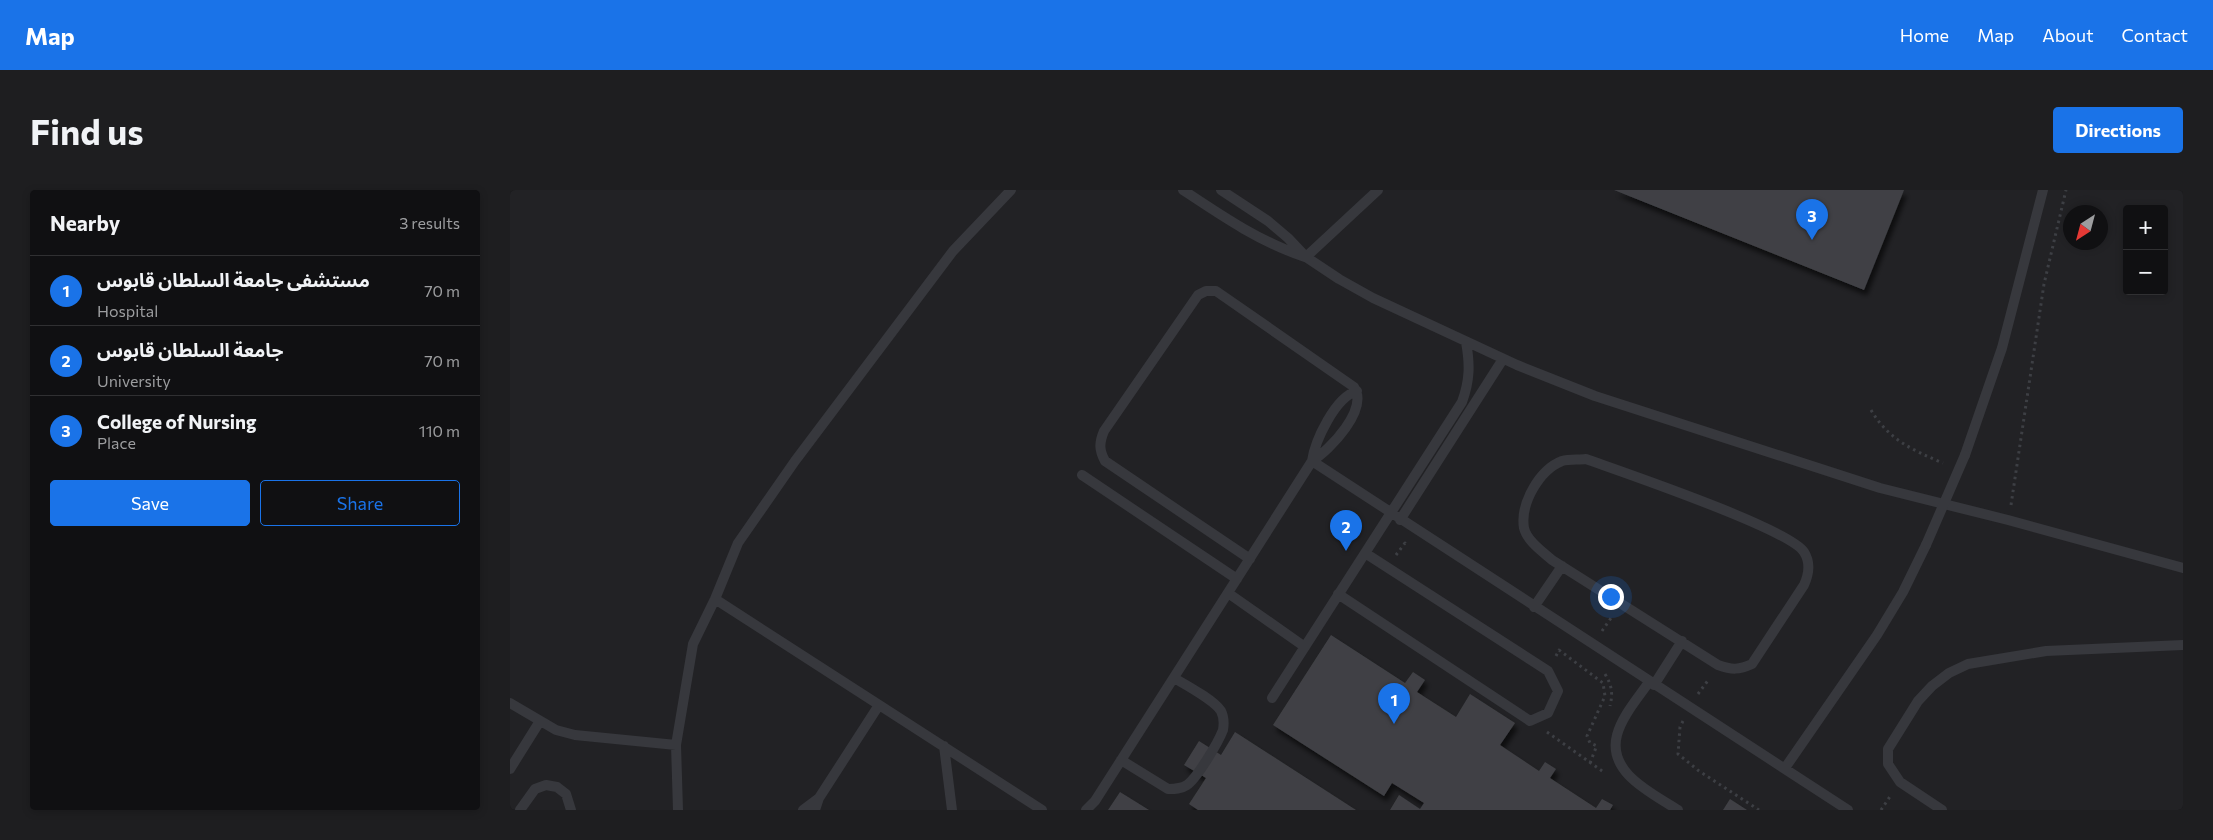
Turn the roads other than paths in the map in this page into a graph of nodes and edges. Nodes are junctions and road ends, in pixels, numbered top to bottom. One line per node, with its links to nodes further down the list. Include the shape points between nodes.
1 (1011, 190): 21 (lane, via 953,251 794,461 738,543)
2 (1183, 190): 6 (lane, via 1256,237)
3 (1222, 190): 6 (lane, via 1268,221)
4 (1378, 190): 6 (lane)
5 (2043, 190): 35 (lane, bridge, via 2002,348 1966,455 1926,545 1877,635)
6 (1306, 257): 7 (lane, via 1374,298)
7 (1466, 342): 8 (lane); 12 (lane, via 1470,363 1462,402)
8 (1503, 359): 13 (lane); 17 (lane, via 1594,396 1880,488)
9 (1356, 391): 10 (lane, via 1345,397 1319,435); 10 (lane, via 1356,410 1333,445); 15 (lane, via 1224,296 1216,291 1206,291 1192,302 1104,431 1100,452 1105,462)
10 (1312, 462): 12 (lane); 15 (lane)
11 (1082, 475): 18 (lane)
12 (1390, 513): 13 (lane); 14 (lane)
13 (1400, 520): 22 (lane)
14 (1365, 553): 20 (lane); 20 (lane, via 1548,671 1558,691 1548,713 1530,721)
15 (1250, 559): 18 (lane)
16 (1562, 566): 22 (lane); 23 (lane); 23 (lane, via 1536,546 1524,529 1526,503 1545,472 1563,461 1586,459 1756,524 1796,544 1804,552 1809,563 1809,575 1752,664 1731,670)
17 (2183, 568)
18 (1237, 579): 19 (lane)
19 (1228, 593): 25 (lane); 26 (lane)
20 (1338, 594): 25 (lane)
21 (715, 599): 30 (lane); 32 (lane, via 693,644)
22 (1534, 607): 27 (lane)
23 (1682, 641): 27 (lane)
24 (2183, 645): 39 (lane, via 2046,650 1968,664 1949,673 1918,701 1888,749 1888,764 1900,782)
25 (1305, 647): 28 (lane)
26 (1174, 678): 34 (lane); 34 (lane, via 1214,704 1224,719 1220,736 1192,780 1186,786 1168,789)
27 (1652, 684): 35 (lane); 47 (lane, via 1624,719 1617,735 1616,753 1623,770 1636,782)
28 (1272, 698)
29 (510, 703): 31 (lane)
30 (879, 705): 33 (lane); 37 (lane)
31 (540, 722): 32 (lane, via 575,735); 36 (lane)
32 (676, 745): 42 (lane)
33 (944, 746): 45 (lane); 46 (lane)
34 (1121, 760): 38 (lane)
35 (1785, 768): 48 (lane)
36 (510, 769)
37 (819, 798): 43 (lane); 44 (lane)
38 (1090, 807)
39 (1936, 808)
40 (520, 810): 41 (lane, via 535,789 546,785 557,787 566,794)
41 (571, 810)
42 (678, 810)
43 (803, 810)
44 (815, 810)
45 (952, 810)
46 (1042, 810)
47 (1678, 810)
48 (1848, 810)

